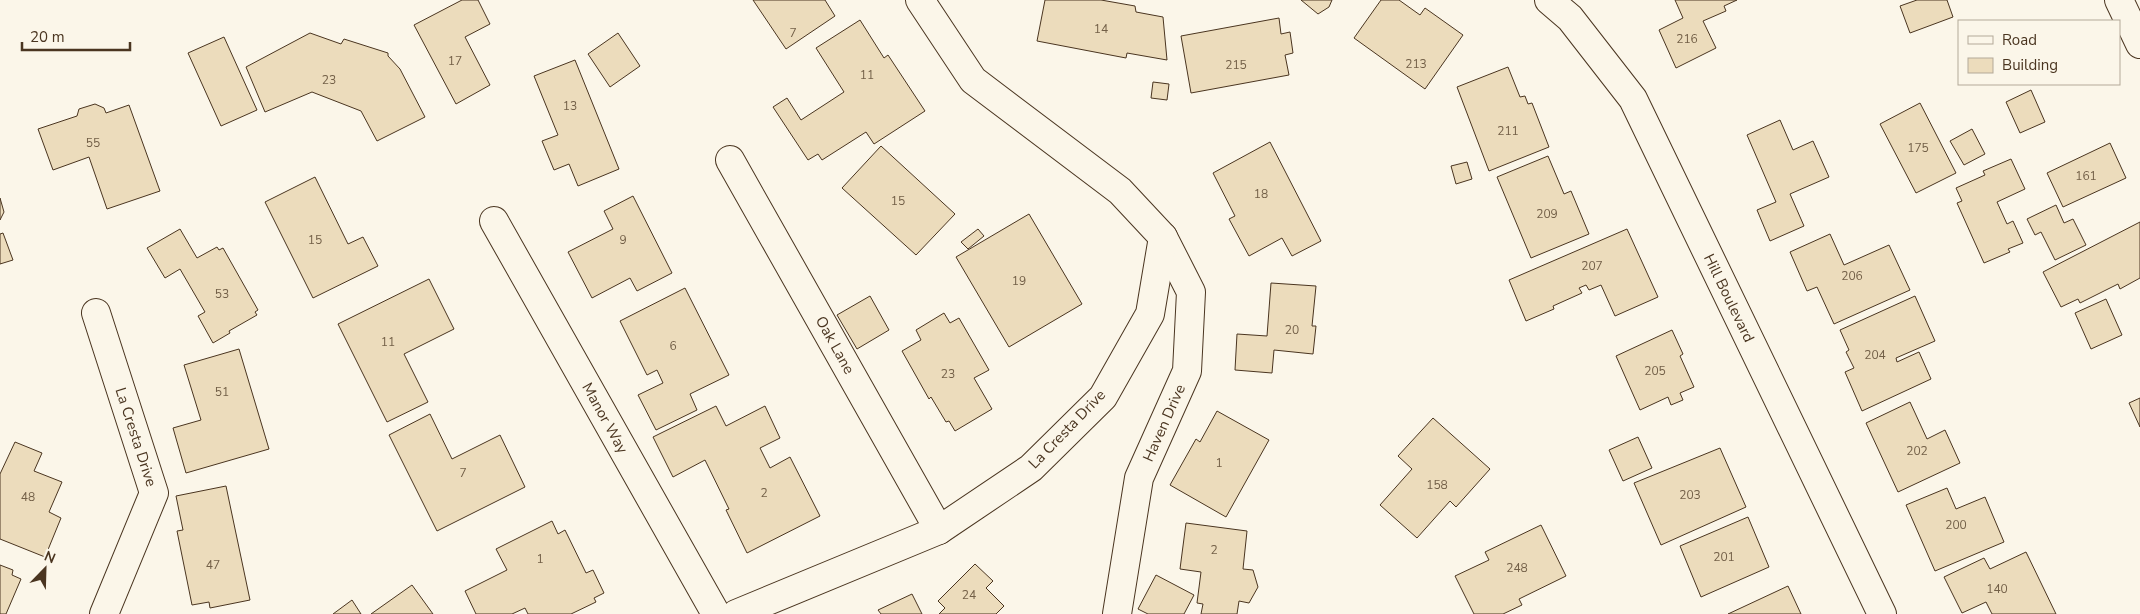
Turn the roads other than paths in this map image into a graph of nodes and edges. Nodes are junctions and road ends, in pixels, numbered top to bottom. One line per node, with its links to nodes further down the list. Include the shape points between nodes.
1 (920, 0): 7 (street, via 973,80 1120,191)
2 (1549, 0): 14 (street, Hill Boulevard, via 1570,18 1633,99)
3 (2119, 0): 4 (street)
4 (2140, 44)
5 (730, 160): 9 (street, Oak Lane)
6 (494, 221): 11 (street, Manor Way)
7 (1162, 237): 9 (street, La Cresta Drive, via 1150,314 1103,397 1031,468); 13 (street, Haven Drive, via 1191,292 1187,371 1139,478)
8 (96, 313): 10 (street, La Cresta Drive, via 154,493)
9 (939, 530): 12 (street, La Cresta Drive)
10 (104, 614)
11 (716, 614)
12 (736, 614)
13 (1117, 614)
14 (1882, 614)

